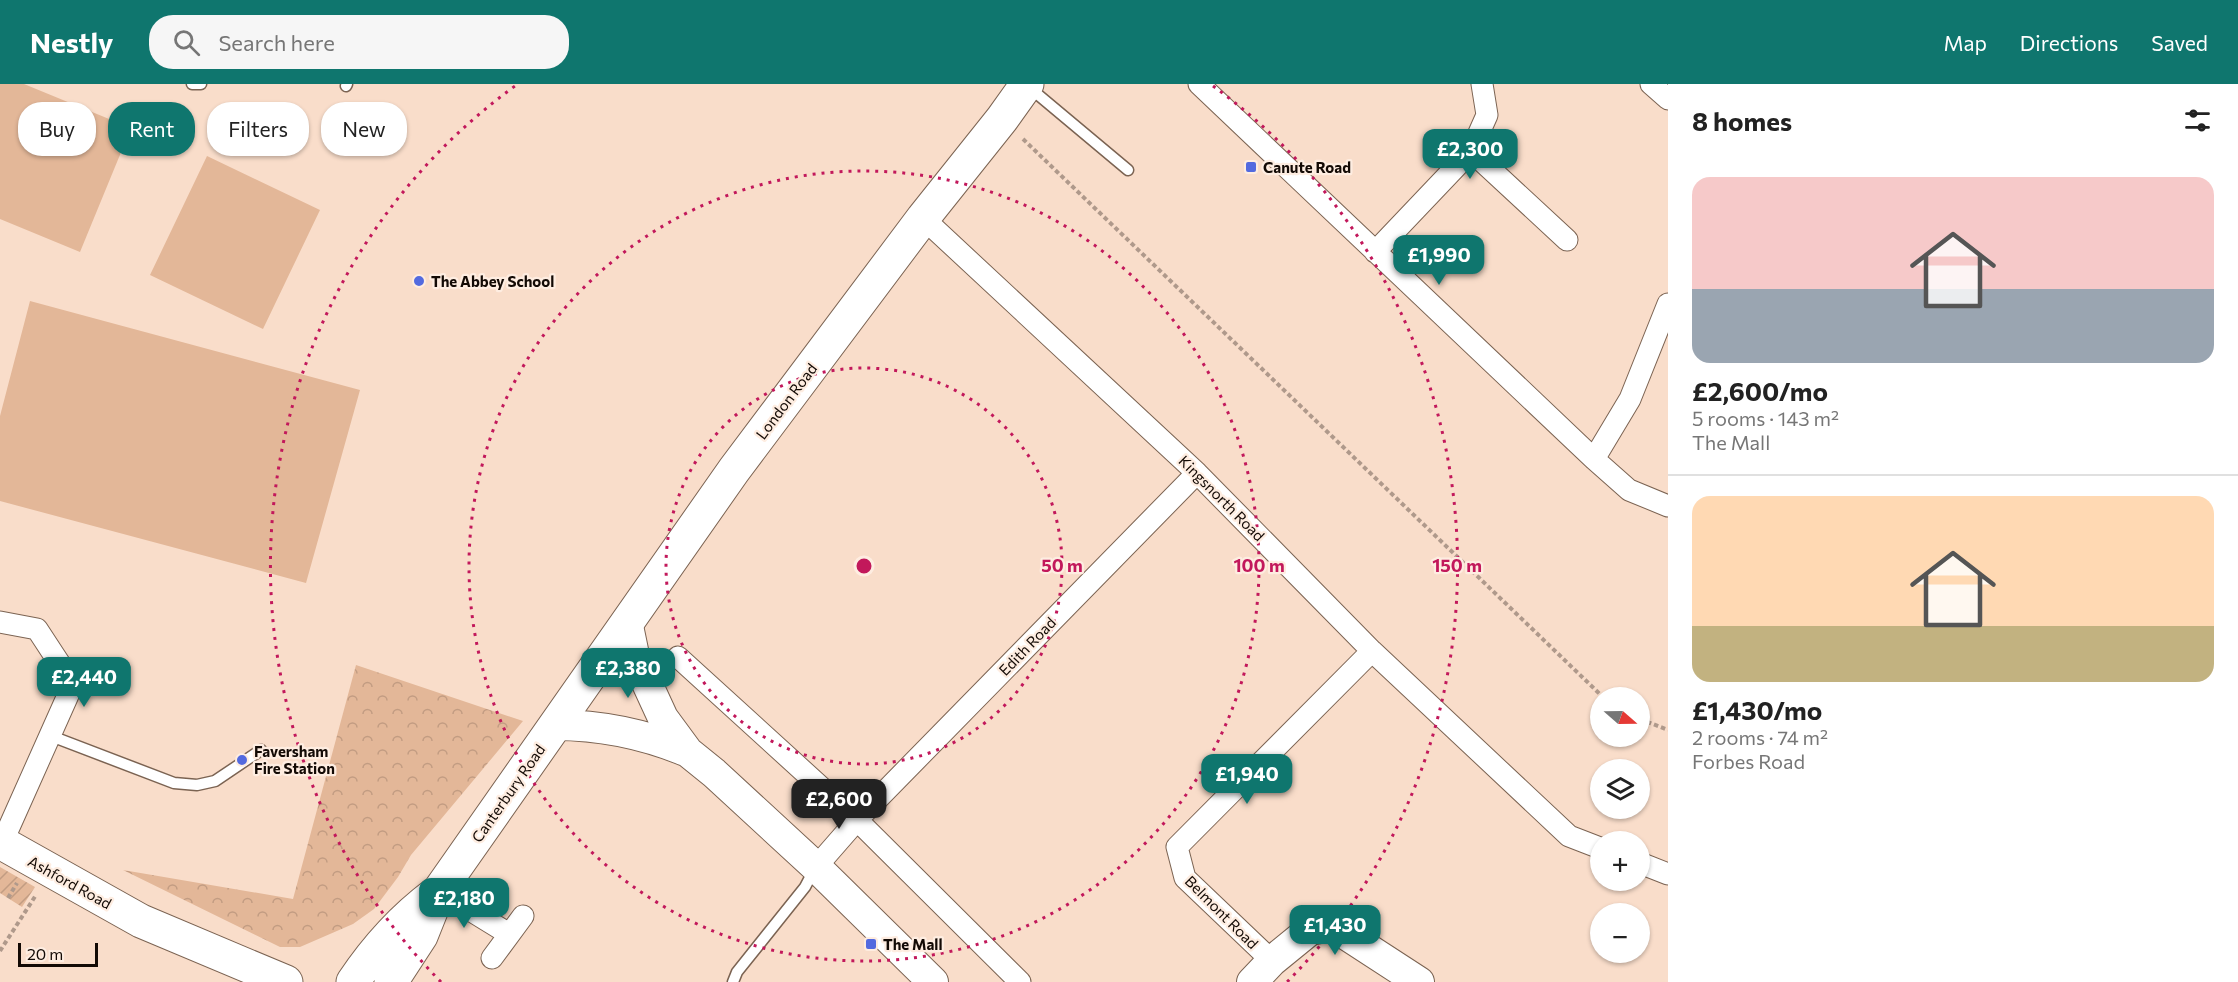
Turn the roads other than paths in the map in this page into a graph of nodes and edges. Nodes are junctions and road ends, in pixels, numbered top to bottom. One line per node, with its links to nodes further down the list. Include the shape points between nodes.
1 (192, 84): 2 (lane)
2 (201, 84)
3 (1026, 84): 9 (lane); 10 (main road, London Road)
4 (1199, 84): 12 (street)
5 (1482, 84): 8 (street, via 1487,116)
6 (1651, 84): 7 (street)
7 (1668, 99)
8 (1471, 151): 11 (street); 12 (street)
9 (1128, 170)
10 (923, 218): 15 (street, Kingsnorth Road); 17 (main road, London Road, via 734,470)
11 (1567, 240)
12 (1375, 252): 14 (street)
13 (1668, 304): 14 (street, via 1630,399)
14 (1594, 459): 16 (street, via 1629,490)
15 (1197, 472): 19 (street, Kingsnorth Road); 25 (street, Edith Road)
16 (1668, 506)
17 (627, 621): 21 (main road, London Road); 24 (main road, via 634,655 663,718)
18 (0, 622): 22 (street, via 37,629 73,684)
19 (1372, 651): 27 (street, Kingsnorth Road, via 1569,836); 36 (street, Belmont Road, via 1177,847 1185,878)
20 (678, 657): 25 (street)
21 (555, 725): 24 (main road, via 635,733); 31 (main road, Canterbury Road)
22 (51, 736): 23 (lane, via 174,783 197,785 215,781); 26 (street)
23 (261, 750)
24 (688, 752): 28 (main road)
25 (857, 820): 28 (street); 43 (street)
26 (1, 843): 33 (main road, Ashford Road)
27 (1590, 844)
28 (816, 867): 41 (lane); 42 (main road)
29 (1650, 867): 30 (street)
30 (1668, 874)
31 (439, 891): 34 (street); 39 (main road, Canterbury Road, via 402,923 368,959); 40 (main road, Canterbury Road, via 421,936)
32 (523, 916): 34 (street)
33 (141, 921): 37 (main road, Ashford Road); 38 (main road, Ashford Road)
34 (509, 934): 35 (street)
35 (492, 958)
36 (1262, 972): 44 (main road, via 1310,930 1325,927 1339,930)
37 (230, 982)
38 (286, 982)
39 (353, 982)
40 (391, 982)
41 (733, 982)
42 (933, 982)
43 (1020, 982)
44 (1419, 982)

